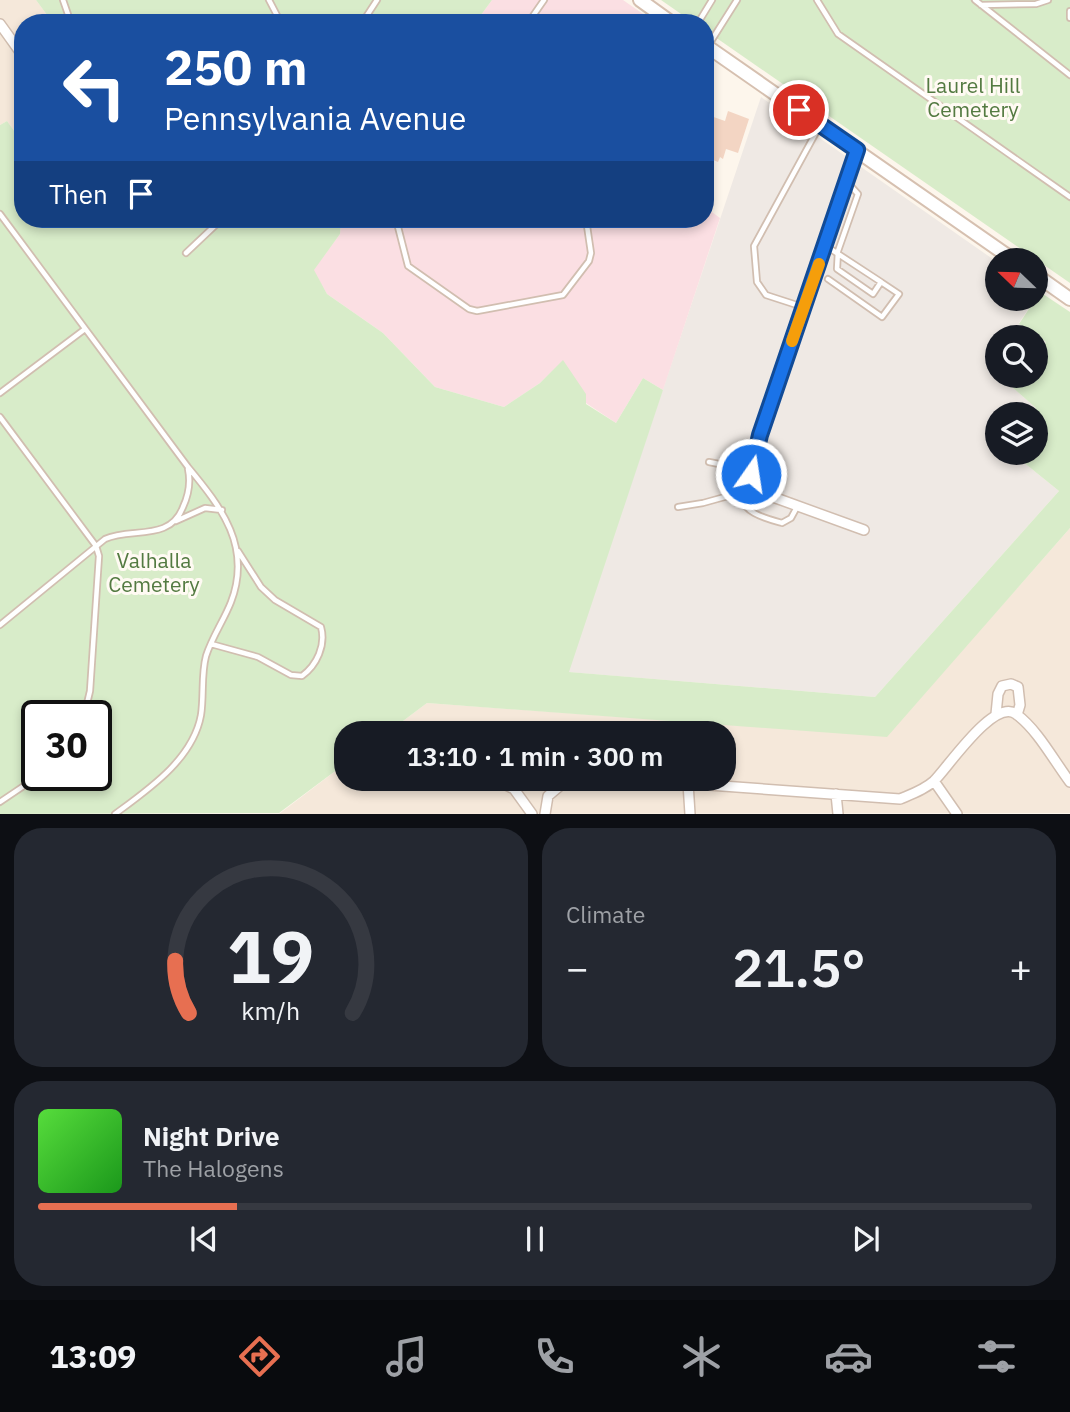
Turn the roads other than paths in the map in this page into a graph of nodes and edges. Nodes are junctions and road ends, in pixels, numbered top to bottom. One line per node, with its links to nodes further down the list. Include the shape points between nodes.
1 (639, 0): 8 (street)
2 (737, 0): 11 (lane)
3 (817, 0): 18 (lane, via 838,34)
4 (975, 0): 6 (lane)
5 (1048, 0): 6 (lane)
6 (981, 5): 14 (lane)
7 (1070, 10): 9 (lane)
8 (659, 14)
9 (1070, 18)
10 (0, 24): 12 (street)
11 (714, 39)
12 (14, 43)
13 (714, 51): 15 (street)
14 (1070, 75)
15 (820, 125): 16 (street); 33 (lane, via 754,246 757,282 766,295)
16 (857, 150): 17 (street); 24 (street)
17 (846, 182): 23 (street); 25 (lane, via 858,194)
18 (1070, 197)
19 (0, 214): 34 (lane)
20 (212, 228): 26 (lane)
21 (399, 228): 22 (lane, via 408,266 477,311 563,295 592,253)
22 (588, 228)
23 (826, 246): 25 (lane); 33 (street)
24 (997, 248)
25 (838, 251): 28 (lane); 30 (lane, via 837,269)
26 (186, 253)
27 (828, 279): 32 (lane)
28 (881, 282): 30 (lane, via 873,294); 32 (lane, via 899,295 882,317)
29 (1048, 283): 31 (street)
30 (865, 289): 32 (lane)
31 (1070, 299)
32 (858, 300)
33 (804, 307): 39 (street)
34 (85, 329): 35 (lane); 38 (lane)
35 (0, 393)
36 (0, 417): 46 (lane)
37 (709, 461): 39 (lane)
38 (188, 467): 43 (lane); 44 (lane, via 187,497)
39 (750, 472): 40 (lane); 42 (street, via 761,490)
40 (739, 493): 41 (lane); 42 (lane, via 741,503 750,511 782,523 791,519)
41 (678, 506)
42 (798, 506): 45 (street)
43 (222, 510): 44 (lane, via 205,508); 47 (lane)
44 (173, 523): 46 (lane, via 144,533 114,535)
45 (864, 530)
46 (96, 546): 48 (lane); 50 (lane, via 99,556)
47 (238, 551): 49 (lane, via 232,600); 49 (lane, via 275,600 321,627 320,651 311,670 302,676)
48 (0, 625)
49 (211, 644): 62 (lane, via 194,740 181,757)
50 (88, 700)
51 (996, 714): 52 (street, via 1006,710); 52 (street, via 1002,686 1011,684 1018,687 1020,695); 53 (street)
52 (1017, 715): 54 (street)
53 (934, 781): 60 (street, via 900,799); 67 (street)
54 (1070, 782)
55 (736, 787): 60 (street)
56 (21, 788): 61 (lane)
57 (515, 791): 63 (street)
58 (554, 791): 64 (street)
59 (689, 791): 65 (street)
60 (836, 794): 66 (street)
61 (0, 802)
62 (115, 814)
63 (532, 814)
64 (545, 814)
65 (690, 814)
66 (838, 814)
67 (957, 814)

